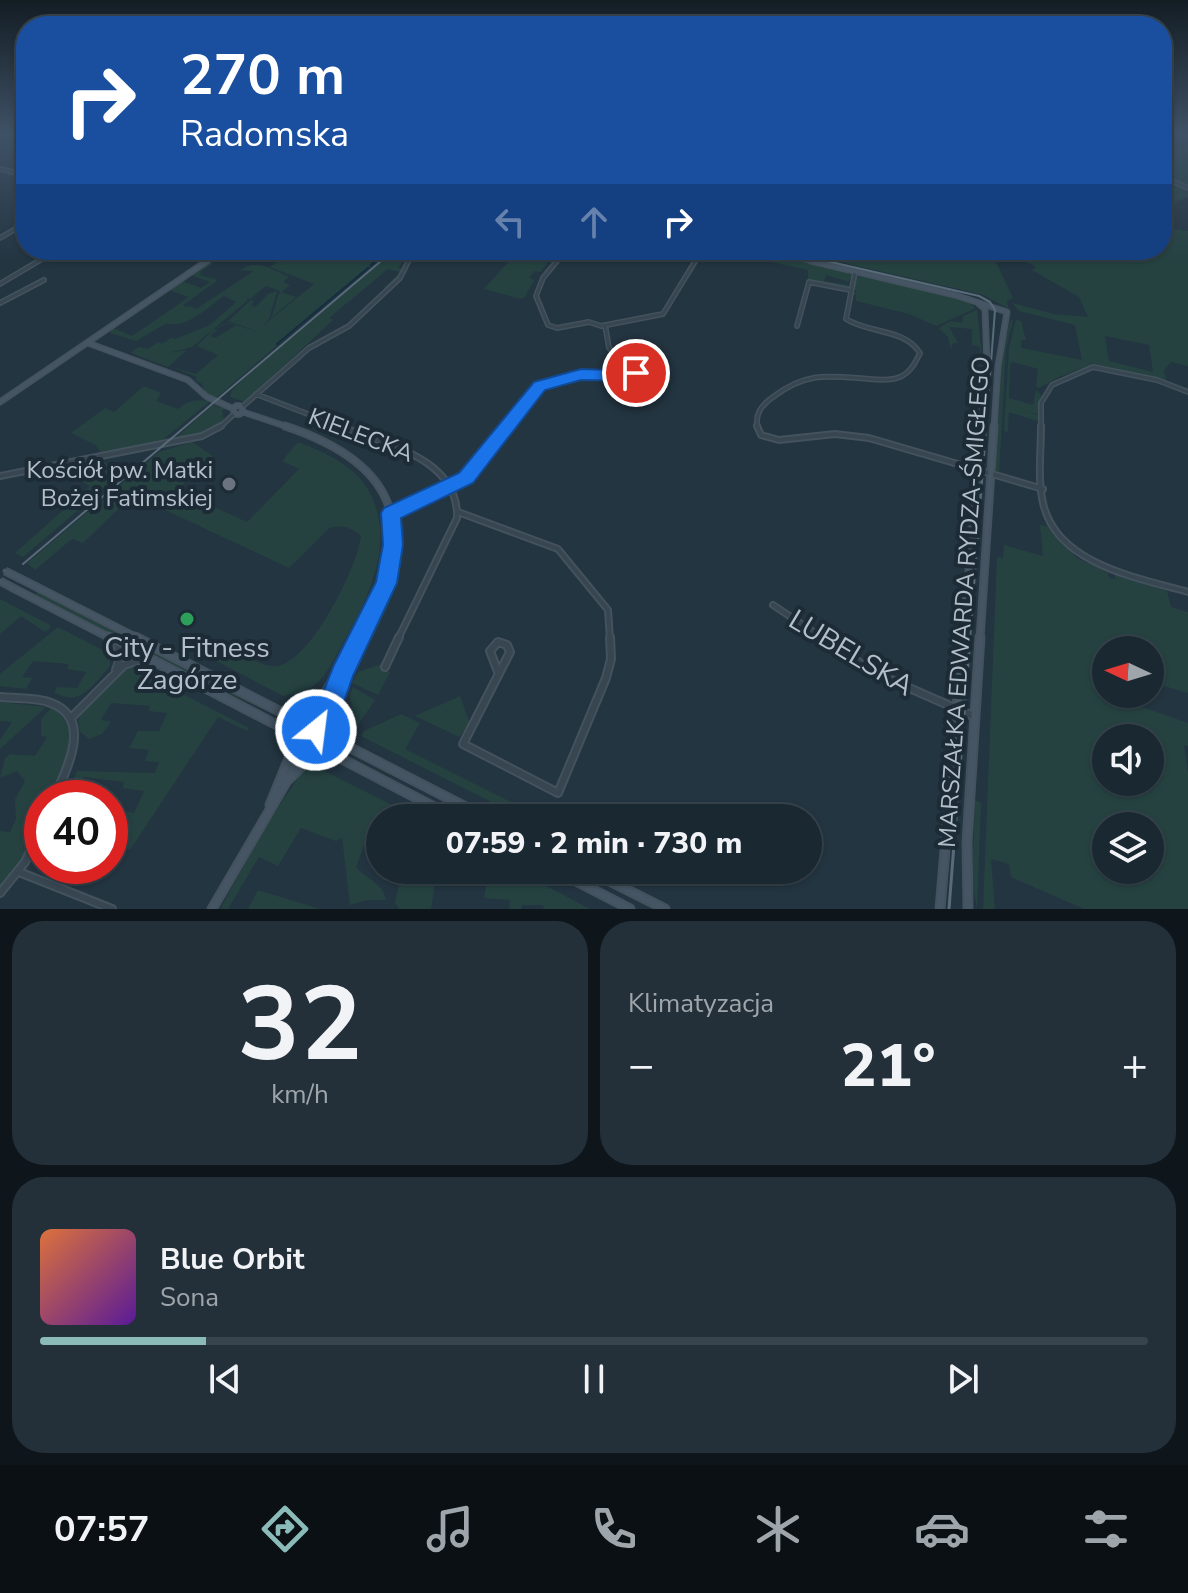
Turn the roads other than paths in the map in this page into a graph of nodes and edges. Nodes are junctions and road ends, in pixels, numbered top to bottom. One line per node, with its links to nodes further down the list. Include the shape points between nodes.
1 (40, 260): 9 (street)
2 (209, 260): 17 (street)
3 (409, 260): 21 (street, via 400,278 349,326 309,348)
4 (558, 260): 15 (street, via 541,281 537,304 549,327)
5 (696, 260): 15 (street, via 663,314)
6 (805, 260): 7 (street)
7 (855, 272): 10 (street); 11 (street)
8 (44, 280): 12 (street)
9 (0, 284)
10 (850, 290): 16 (street, via 809,282); 25 (street, via 846,319 917,345 920,353 914,367 893,380 819,375 794,382 761,406 756,424 761,435 779,440 835,434 869,438)
11 (974, 301): 13 (street); 14 (street)
12 (0, 303)
13 (994, 306): 14 (street); 26 (street, MARSZAŁKA EDWARDA RYDZA-ŚMIGŁEGO, via 1007,315)
14 (985, 309): 25 (street, MARSZAŁKA EDWARDA RYDZA-ŚMIGŁEGO, via 988,346)
15 (605, 325): 28 (street, via 609,348 636,376 581,374 539,386 471,473)
16 (797, 326)
17 (105, 330): 18 (street); 19 (street, via 103,345)
18 (87, 343): 19 (street); 22 (street)
19 (108, 351): 24 (street, via 191,381)
20 (1188, 392): 29 (street, via 1098,367 1052,385 1041,403)
21 (256, 394): 23 (street); 28 (street, KIELECKA, via 425,460 441,471)
22 (0, 402)
23 (242, 410): 24 (street); 31 (street, via 348,454 381,486)
24 (234, 411): 27 (street, via 218,429 202,436)
25 (977, 471): 26 (street); 47 (street, MARSZAŁKA EDWARDA RYDZA-ŚMIGŁEGO)
26 (992, 475): 29 (street); 49 (street, MARSZAŁKA EDWARDA RYDZA-ŚMIGŁEGO)
27 (0, 476)
28 (449, 487): 30 (street, KIELECKA); 31 (street)
29 (1043, 489): 36 (street, via 1048,519 1077,551 1106,567)
30 (458, 512): 40 (street); 41 (street, via 558,549 607,607 611,659 606,678 558,793 463,744)
31 (391, 513): 42 (street, via 393,545 386,583)
32 (3, 569): 34 (street, bridge)
33 (0, 581): 35 (street, bridge)
34 (30, 583): 35 (street); 48 (street)
35 (17, 590): 38 (street)
36 (1188, 592)
37 (773, 605): 47 (street, LUBELSKA, via 873,672)
38 (115, 641): 39 (street); 43 (street, via 120,658)
39 (149, 658): 43 (street, via 129,662); 52 (street)
40 (385, 667)
41 (498, 672): 41 (street, via 510,652 498,642 490,651)
42 (342, 673): 45 (street); 46 (street)
43 (112, 675): 50 (street)
44 (0, 697): 50 (street, via 52,704)
45 (319, 704): 48 (street); 51 (street)
46 (330, 707): 53 (street); 55 (street)
47 (958, 710): 49 (street, LUBELSKA); 73 (street, MARSZAŁKA EDWARDA RYDZA-ŚMIGŁEGO)
48 (289, 716): 51 (street)
49 (976, 716): 74 (street, MARSZAŁKA EDWARDA RYDZA-ŚMIGŁEGO)
50 (71, 718): 59 (street, via 73,749)
51 (306, 724): 53 (street); 54 (street)
52 (281, 728): 54 (street); 57 (street)
53 (316, 730): 55 (street); 56 (street)
54 (298, 737): 56 (street); 57 (street)
55 (338, 741): 62 (street)
56 (309, 742): 58 (street); 60 (street)
57 (292, 750): 63 (street)
58 (331, 753): 60 (street, via 306,761); 61 (street)
59 (61, 780)
60 (286, 782): 63 (street)
61 (428, 804)
62 (460, 804)
63 (270, 805): 70 (street)
64 (24, 862): 65 (street)
65 (19, 872): 68 (street); 69 (street)
66 (582, 884): 71 (street)
67 (616, 884): 72 (street)
68 (0, 893)
69 (112, 909)
70 (212, 909)
71 (630, 909)
72 (665, 909)
73 (940, 909)
74 (968, 909)

